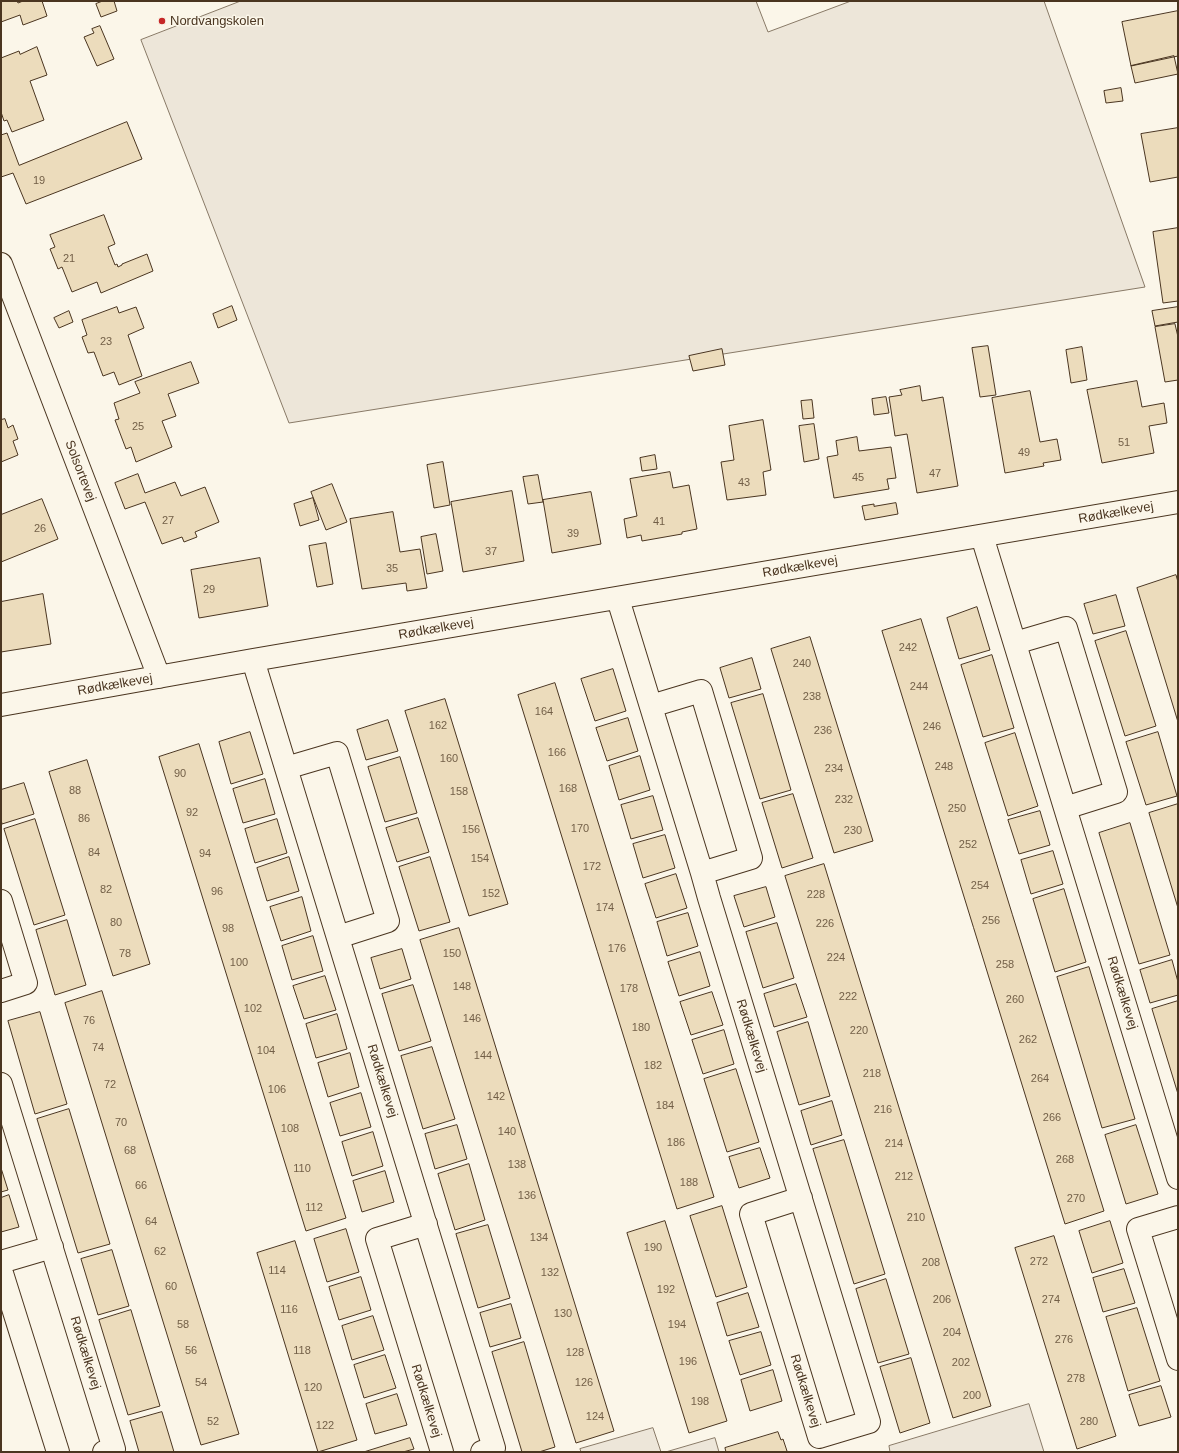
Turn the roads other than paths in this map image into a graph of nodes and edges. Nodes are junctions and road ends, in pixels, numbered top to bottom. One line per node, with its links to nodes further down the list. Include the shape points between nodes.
1 (1, 264): 7 (street, Solsortevej)
2 (1178, 502): 3 (street, Rødkælkevej)
3 (982, 536): 4 (street, Rødkælkevej); 5 (street, Rødkælkevej)
4 (618, 599): 6 (street, Rødkælkevej); 9 (street, Rødkælkevej)
5 (1015, 644): 11 (street, Rødkælkevej); 11 (street, via 1066,628 1112,777 1116,792)
6 (253, 660): 7 (street, Rødkælkevej); 10 (street, Rødkælkevej)
7 (159, 677): 8 (street, Rødkælkevej)
8 (1, 704)
9 (651, 706): 12 (street, Rødkælkevej); 12 (street, via 700,691 705,706 751,858)
10 (286, 768): 14 (street, Rødkælkevej); 14 (street, via 337,753 346,782 388,921)
11 (1065, 808): 17 (street, Rødkælkevej)
12 (702, 873): 18 (street, Rødkælkevej)
13 (1, 901): 15 (street, via 26,983)
14 (338, 937): 20 (street, Rødkælkevej)
15 (1, 991)
16 (1, 1084): 21 (street, Rødkælkevej)
17 (1178, 1178)
18 (801, 1198): 18 (street, Rødkælkevej, via 751,1214 819,1437 869,1422)
19 (1178, 1217): 24 (street, via 1138,1229)
20 (426, 1224): 27 (street, Rødkælkevej, via 377,1239); 28 (street, Rødkælkevej, via 494,1448)
21 (52, 1247): 22 (street); 26 (street, Rødkælkevej, via 114,1449)
22 (1, 1262)
23 (1, 1270): 25 (street)
24 (1178, 1359)
25 (58, 1452)
26 (104, 1452)
27 (442, 1452)
28 (482, 1452)

